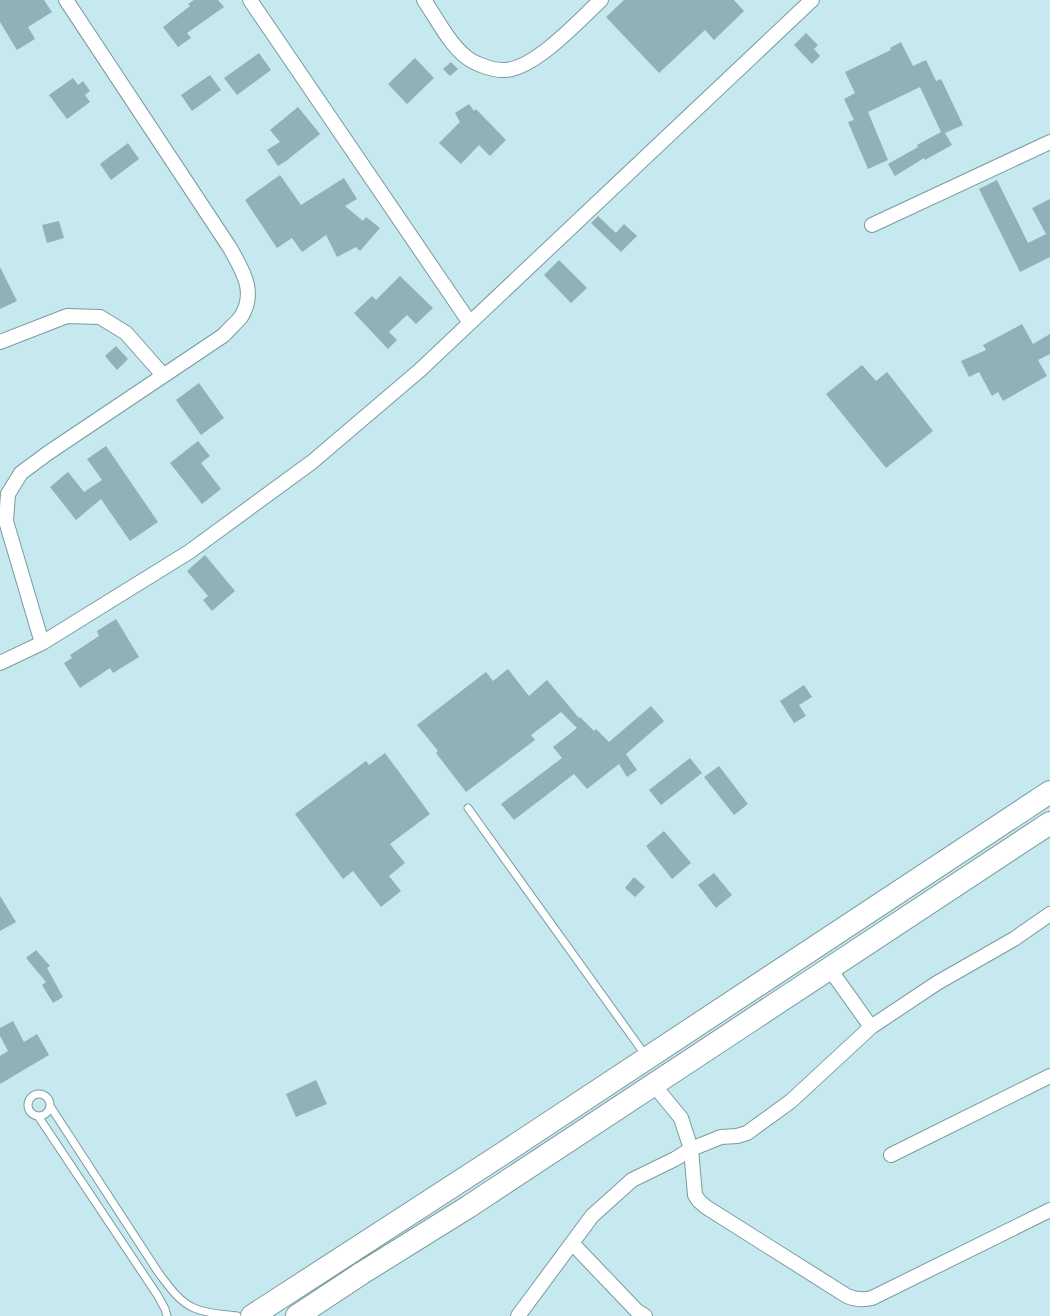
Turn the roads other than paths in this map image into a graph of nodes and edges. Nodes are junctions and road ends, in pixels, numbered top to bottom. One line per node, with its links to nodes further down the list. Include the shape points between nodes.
1 (66, 0): 10 (street, via 230,248 246,277 248,298 241,316 224,335)
2 (250, 0): 8 (street)
3 (424, 0): 4 (street, via 451,41 466,57 485,67 505,70 518,67 539,56)
4 (601, 0)
5 (812, 0): 8 (street)
6 (1050, 142): 7 (street)
7 (872, 225)
8 (470, 323): 11 (street, via 420,370 306,466 189,552)
9 (0, 342): 10 (street, via 67,316 100,317 126,333)
10 (163, 375): 11 (street, via 21,473 8,494 6,522)
11 (42, 643): 12 (street)
12 (0, 663)
13 (1050, 792): 19 (main road)
14 (468, 808): 19 (lane)
15 (1050, 823): 17 (main road)
16 (1050, 914): 18 (street)
17 (829, 968): 18 (street); 21 (main road)
18 (871, 1027): 24 (street, via 791,1101 747,1133 721,1138)
19 (647, 1058): 30 (main road)
20 (1050, 1076): 25 (street)
21 (654, 1084): 24 (street, via 681,1118); 31 (main road)
22 (50, 1106): 23 (lane, via 45,1115); 23 (lane, via 47,1096 32,1096 29,1100 29,1110); 29 (lane, via 170,1288 193,1308)
23 (38, 1116): 28 (lane, via 158,1296)
24 (691, 1149): 26 (street, via 695,1195 706,1208 855,1300 872,1298); 27 (street, via 632,1180 592,1216)
25 (891, 1155)
26 (1050, 1210)
27 (572, 1243): 32 (street); 33 (street, via 637,1311)
28 (167, 1316)
29 (237, 1316)
30 (252, 1316)
31 (297, 1316)
32 (518, 1316)
33 (645, 1316)

